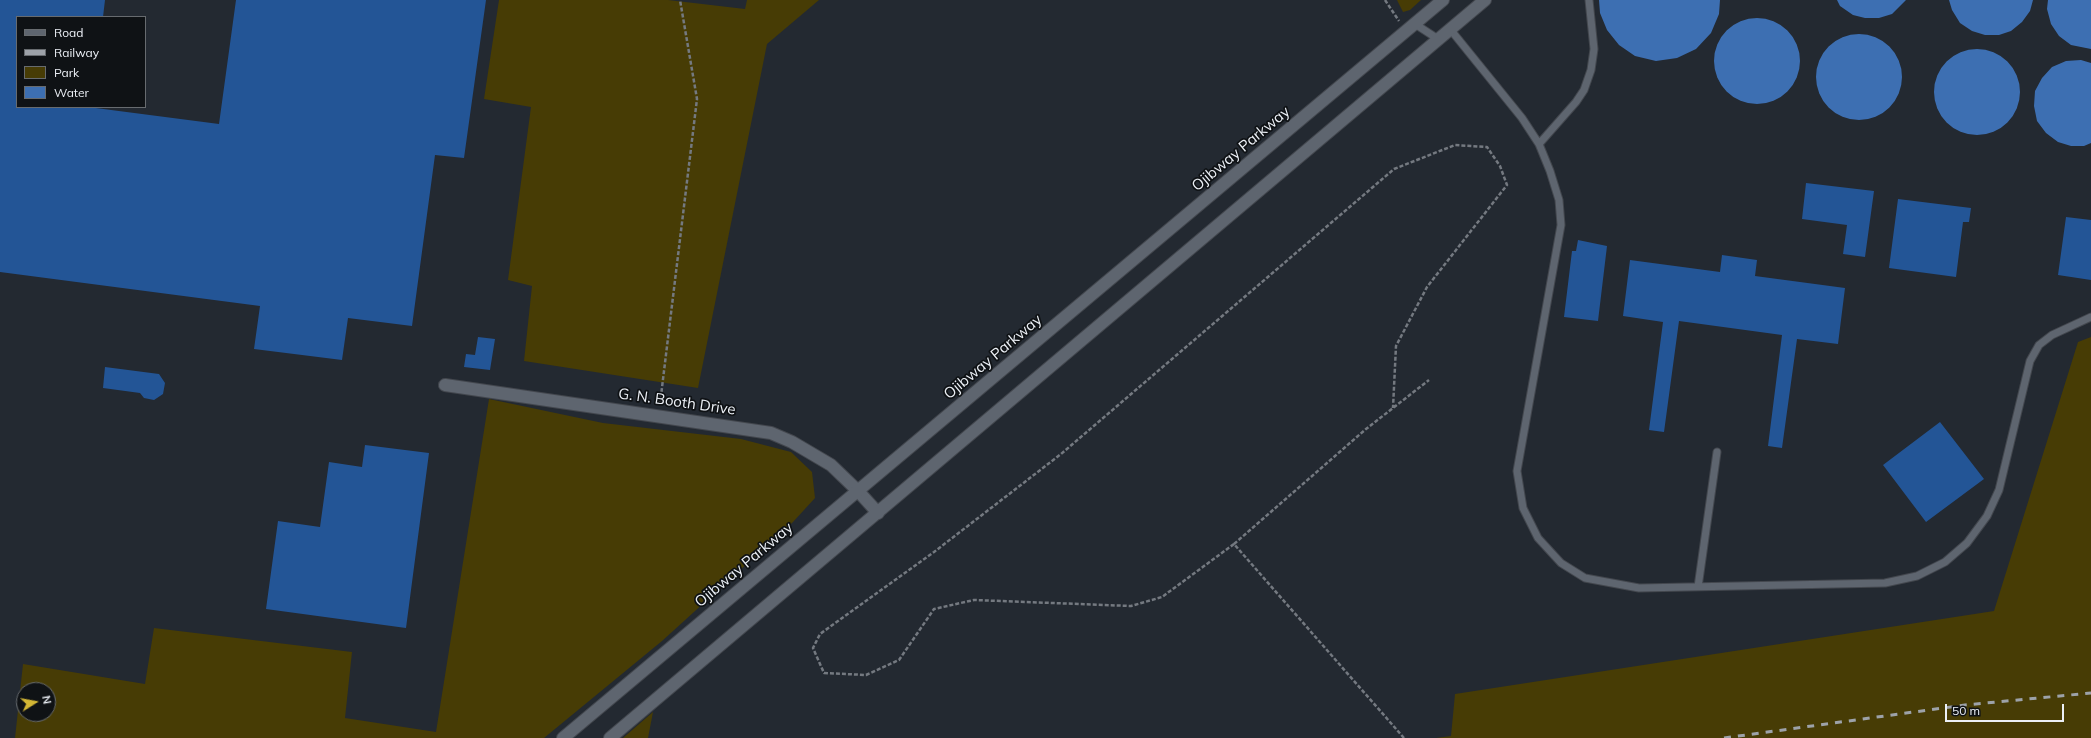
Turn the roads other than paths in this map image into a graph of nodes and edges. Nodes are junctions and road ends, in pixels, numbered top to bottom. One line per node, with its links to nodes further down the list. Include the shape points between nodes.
1 (1443, 0): 4 (main road, Ojibway Parkway)
2 (1485, 0): 5 (main road)
3 (1589, 0): 7 (lane, via 1594,49 1591,70 1584,90 1576,102)
4 (1410, 27): 6 (lane); 11 (main road, Ojibway Parkway)
5 (1450, 29): 6 (main road); 7 (lane, via 1522,118)
6 (1438, 39): 12 (main road)
7 (1539, 144): 13 (lane, via 1559,200 1561,225 1517,471 1523,508 1538,538 1561,563 1585,578 1639,588)
8 (2091, 317): 13 (lane, via 2052,335 2036,350 2030,361 1999,490 1987,516 1967,543 1945,562 1917,576 1885,582)
9 (445, 385): 11 (main road, G. N. Booth Drive, via 771,433 812,453 831,466)
10 (1717, 452): 13 (lane)
11 (858, 491): 12 (main road, G. N. Booth Drive); 14 (main road, Ojibway Parkway)
12 (878, 513): 15 (main road)
13 (1698, 587)
14 (563, 738)
15 (610, 738)

